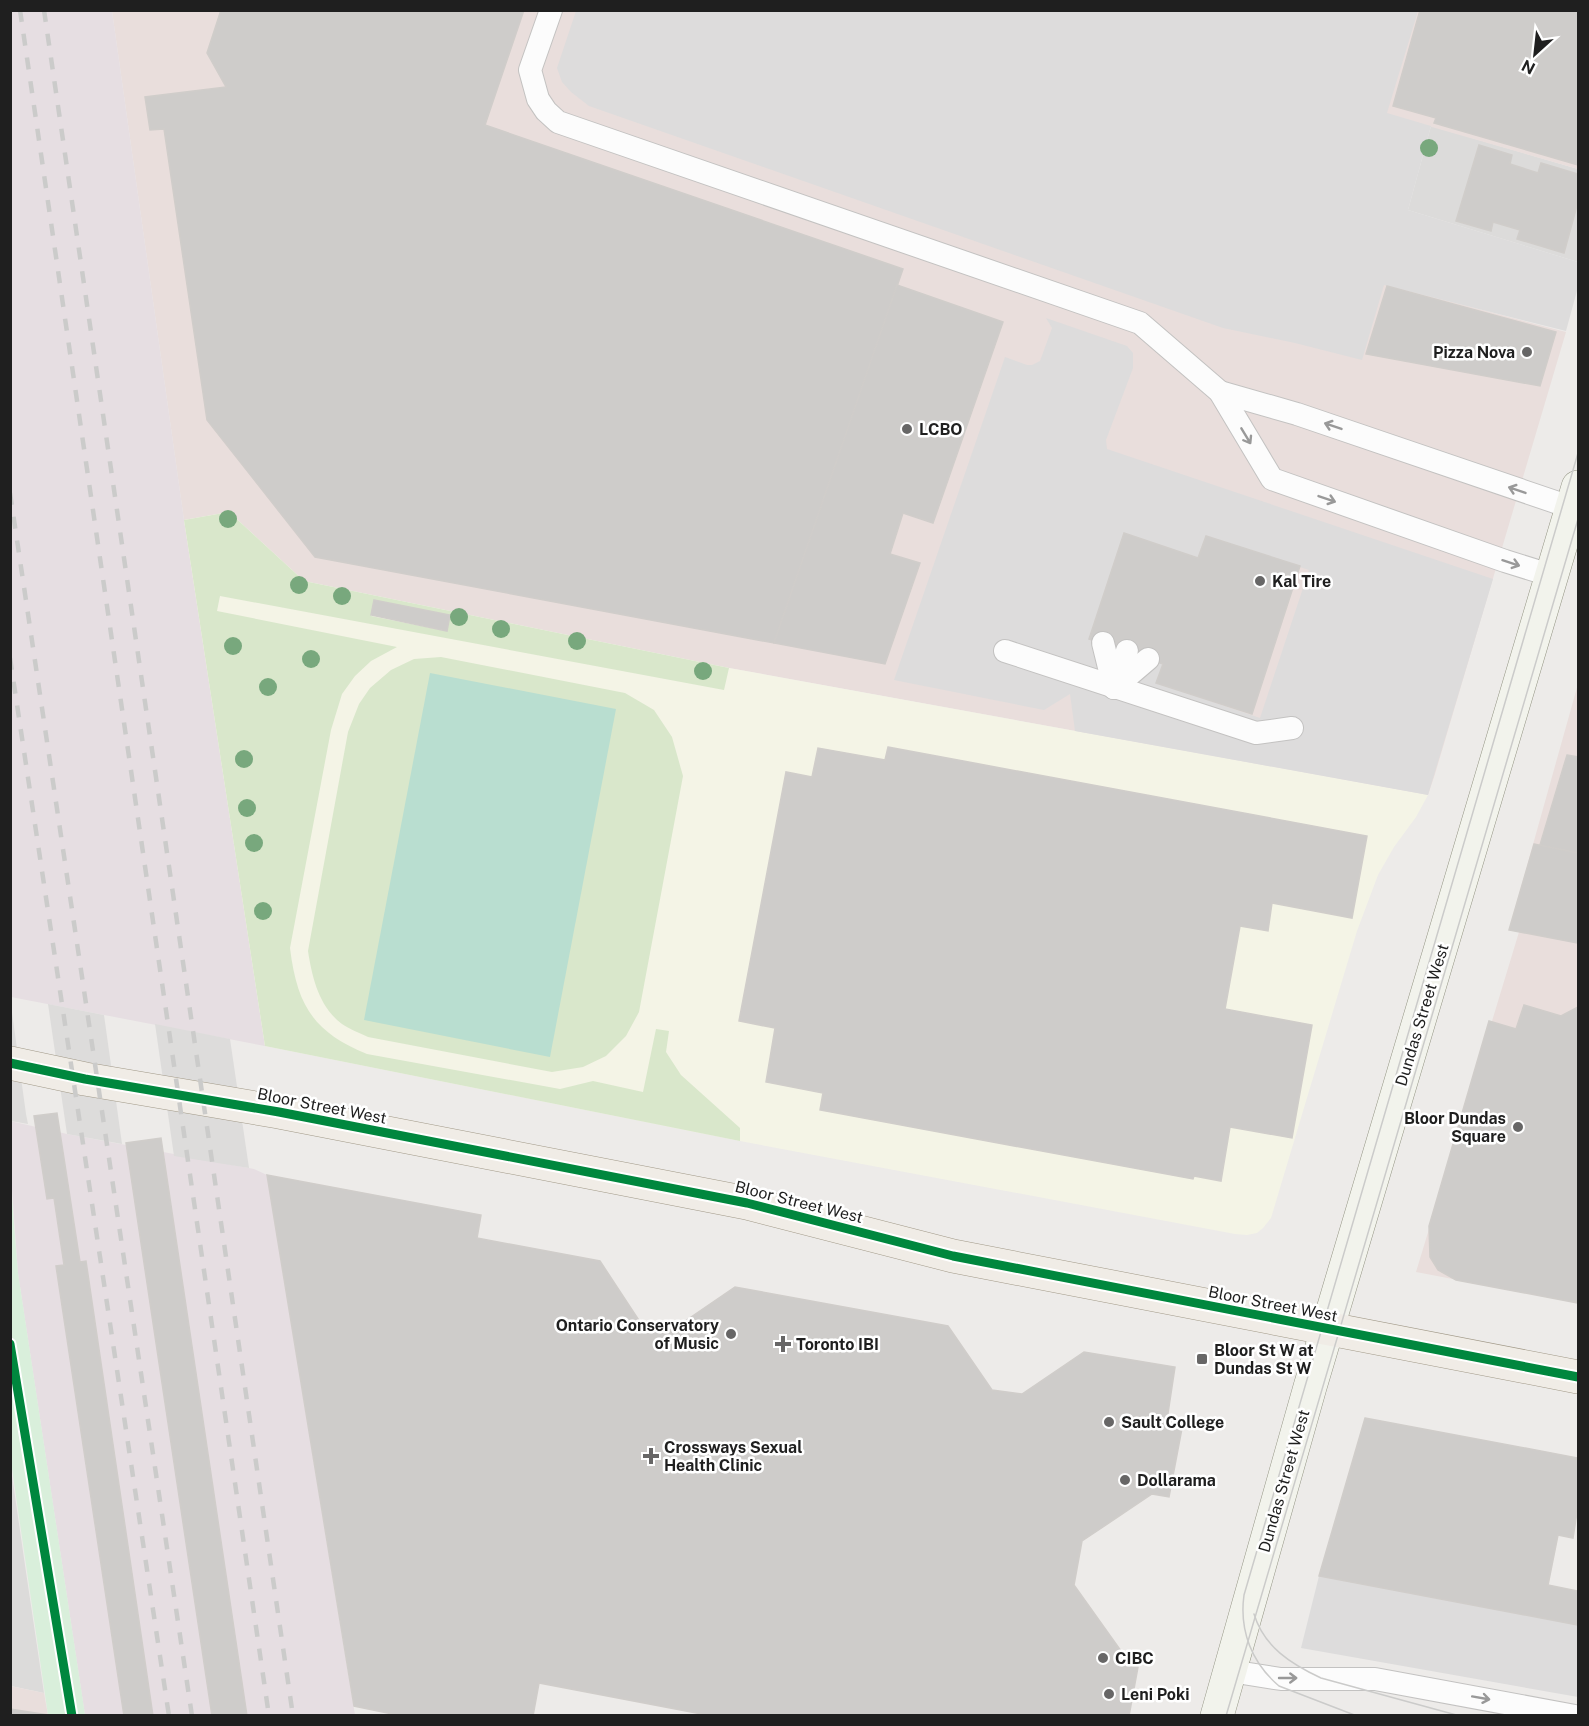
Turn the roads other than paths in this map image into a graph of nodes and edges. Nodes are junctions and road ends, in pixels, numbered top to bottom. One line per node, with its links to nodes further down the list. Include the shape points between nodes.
1 (551, 10): 2 (lane, via 530,70 538,99 558,122 1140,323)
2 (1220, 392): 3 (lane, one-way to 2); 4 (lane, one-way to 4, via 1272,479)
3 (1576, 497): 4 (main road, Dundas Street West)
4 (1553, 576): 11 (main road, Dundas Street West)
5 (1103, 643): 8 (lane)
6 (1005, 651): 8 (lane)
7 (1137, 655): 8 (lane)
8 (1114, 688): 9 (lane, via 1256,733)
9 (1292, 728)
10 (10, 1063): 11 (main road, Bloor Street West, via 747,1203 953,1256)
11 (1328, 1329): 12 (main road, Bloor Street West); 13 (main road, Dundas Street West)
12 (1578, 1377)
13 (1230, 1671): 14 (main road, Dundas Street West); 15 (lane, one-way to 15, via 1281,1679 1375,1679)
14 (1217, 1716)
15 (1575, 1716)

